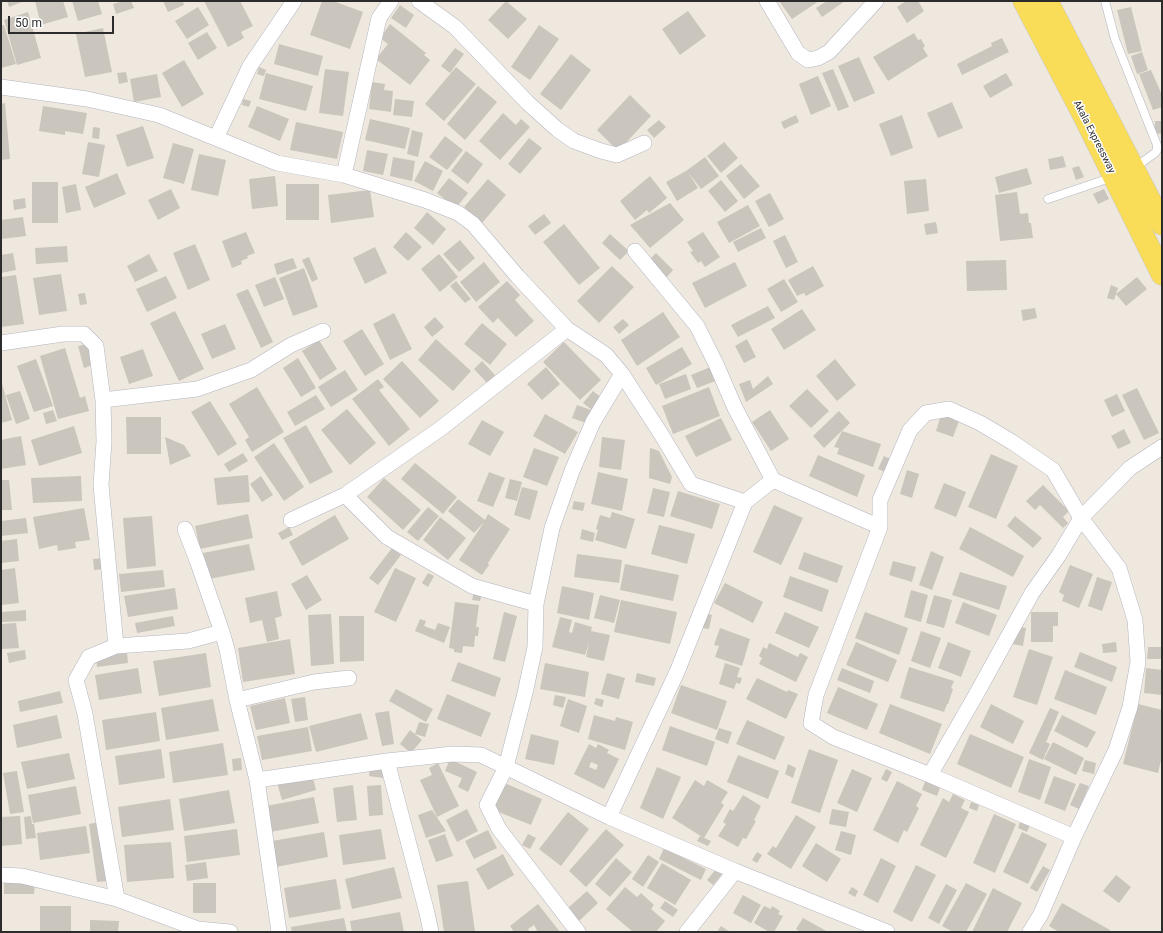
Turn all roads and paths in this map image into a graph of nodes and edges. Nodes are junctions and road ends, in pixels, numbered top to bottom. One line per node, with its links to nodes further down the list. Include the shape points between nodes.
1 (294, 1): 10 (street, via 250,66)
2 (391, 1): 13 (street, via 379,18)
3 (420, 1): 11 (street, via 455,27 528,102 574,141 617,155)
4 (767, 1): 5 (street, via 798,53 808,60 829,52)
5 (876, 1)
6 (1024, 1): 12 (main road, Akala Expressway)
7 (1047, 1): 12 (main road, Akala Expressway)
8 (1104, 1): 12 (lane, via 1118,47 1157,145 1155,153)
9 (1, 88): 10 (street, via 87,99 159,115)
10 (216, 138): 13 (street, via 277,163)
11 (644, 143)
12 (1123, 173): 14 (lane); 15 (main road, Akala Expressway); 17 (main road, Akala Expressway)
13 (344, 175): 18 (street, via 458,213 473,224)
14 (1048, 199)
15 (1162, 224)
16 (635, 251): 24 (street, via 697,326 735,408)
17 (1162, 274)
18 (567, 329): 21 (street, via 606,355); 25 (street, via 440,428)
19 (323, 331): 22 (street, via 251,370 197,389)
20 (1, 343): 22 (street, via 63,334 84,334 96,346)
21 (622, 374): 26 (street, via 691,484); 31 (street, via 593,422 572,471 552,528)
22 (103, 400): 33 (street, via 101,485)
23 (1162, 447): 27 (street, via 1130,468)
24 (773, 480): 26 (street); 29 (street)
25 (346, 495): 28 (street); 31 (street, via 387,537 472,586)
26 (745, 502): 40 (street, via 677,672)
27 (1081, 518): 29 (street, via 1053,470 980,423 949,409 926,414 910,430 880,500); 38 (street, via 1032,593); 41 (street, via 1119,568 1135,620 1138,662 1130,707 1116,750)
28 (291, 520)
29 (880, 527): 38 (street, via 816,695 811,723 833,737)
30 (185, 529): 32 (street)
31 (536, 604): 37 (street, via 535,647)
32 (222, 632): 33 (street, via 188,641); 35 (street)
33 (116, 646): 44 (street, via 89,657 76,680 85,714)
34 (350, 678): 35 (street, via 314,682)
35 (237, 700): 39 (street)
36 (387, 761): 37 (street, via 453,754 481,755); 39 (street); 48 (street)
37 (506, 767): 40 (street); 49 (street, via 487,805 499,829)
38 (930, 775): 41 (street)
39 (257, 780): 47 (street)
40 (609, 817): 42 (street)
41 (1074, 837): 51 (street, via 1041,914)
42 (735, 871): 45 (street); 50 (street)
43 (1, 874): 44 (street, via 22,876)
44 (117, 899): 46 (street, via 198,929)
45 (880, 930)
46 (230, 932)
47 (279, 932)
48 (431, 932)
49 (578, 932)
50 (686, 932)
51 (1030, 932)

